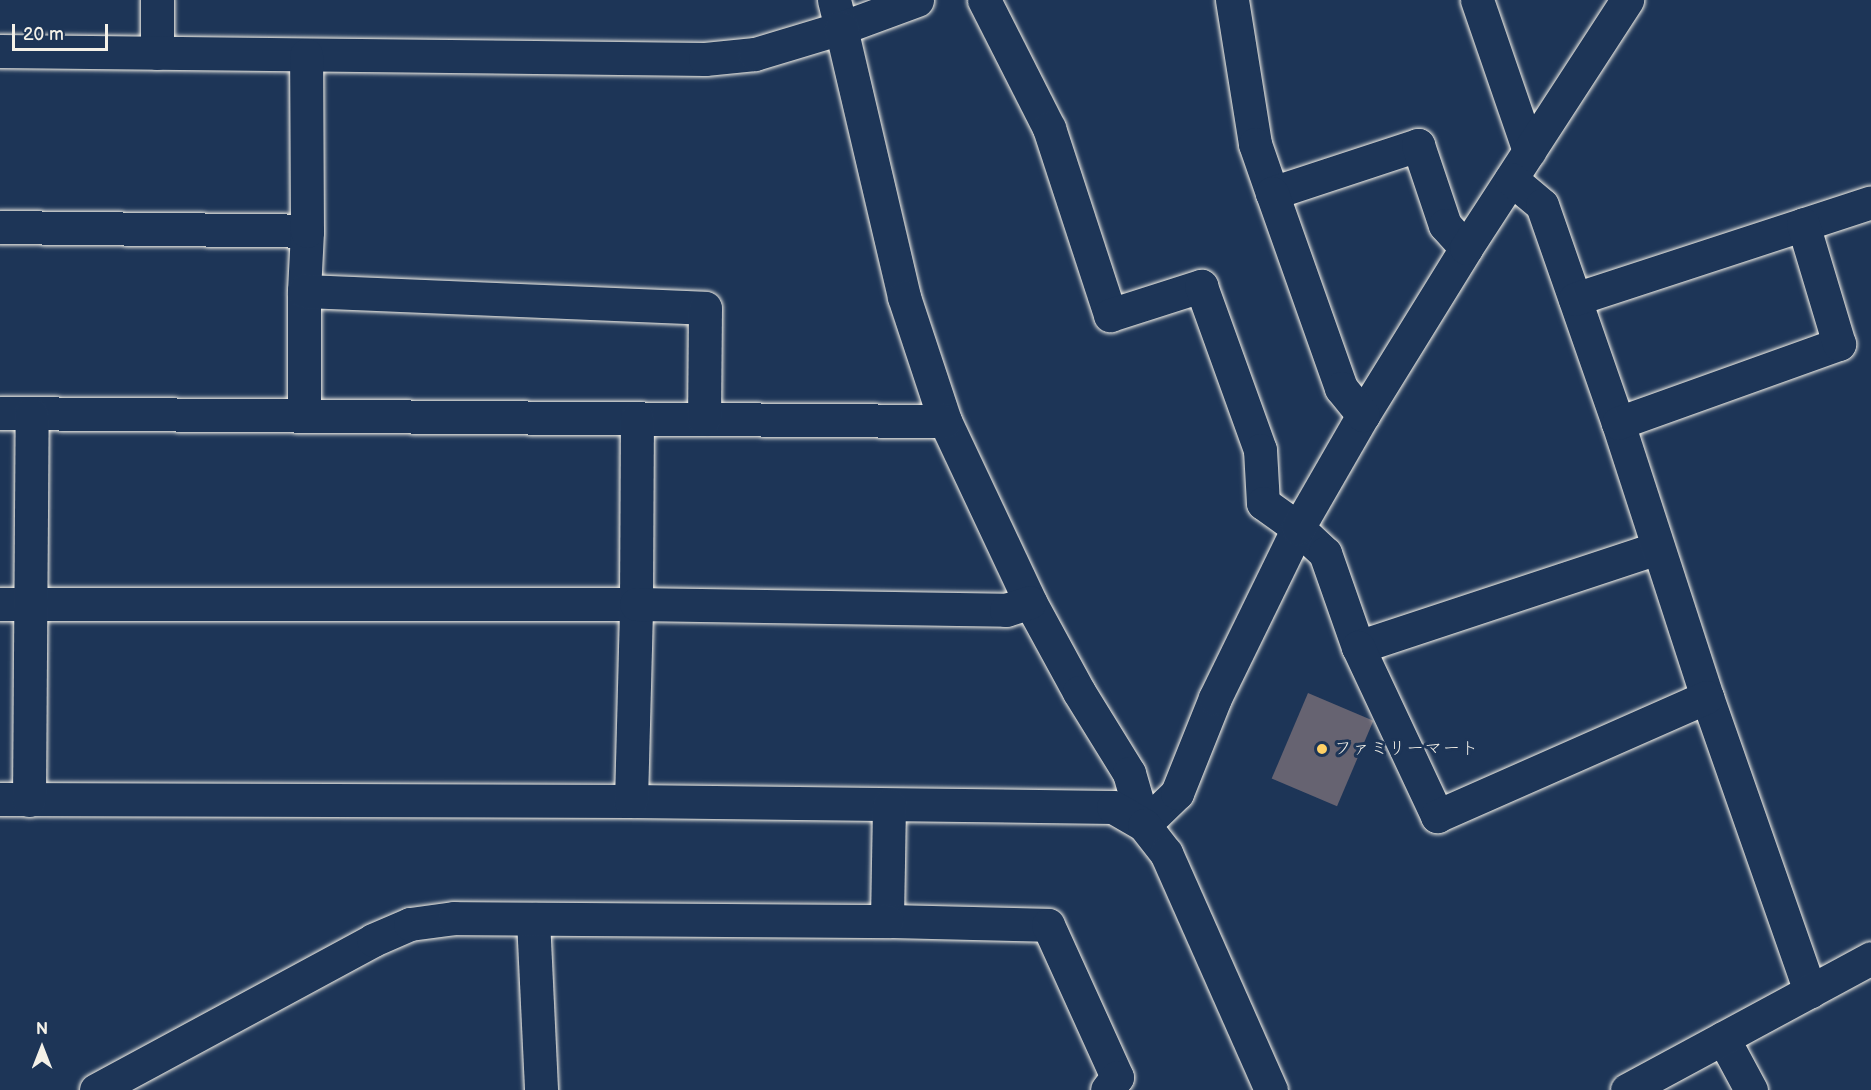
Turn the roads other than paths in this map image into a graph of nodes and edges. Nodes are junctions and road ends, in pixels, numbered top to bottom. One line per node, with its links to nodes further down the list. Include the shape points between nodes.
1 (157, 0): 9 (street)
2 (917, 0): 7 (street)
3 (984, 0): 29 (street, via 1049,128 1110,315 1201,286 1260,450 1263,503)
4 (1232, 0): 13 (street, via 1256,144)
5 (1477, 0): 11 (street)
6 (1627, 0): 11 (street)
7 (838, 14): 10 (street, via 755,54 705,59); 27 (street, via 904,297)
8 (0, 51): 9 (street)
9 (157, 53): 10 (street)
10 (306, 55): 17 (street)
11 (1529, 151): 12 (street)
12 (1511, 179): 18 (street); 20 (street, via 1542,204)
13 (1272, 193): 18 (street, via 1418,145 1444,225); 23 (street, via 1341,388)
14 (1871, 202): 15 (street)
15 (1803, 224): 20 (street); 28 (street, via 1839,344)
16 (0, 227): 17 (street)
17 (307, 231): 19 (street)
18 (1466, 248): 23 (street)
19 (304, 291): 24 (street); 26 (street, via 705,308)
20 (1575, 299): 28 (street)
21 (0, 413): 22 (street)
22 (32, 414): 24 (street); 33 (street)
23 (1363, 415): 29 (street)
24 (304, 416): 25 (street)
25 (637, 418): 26 (street); 34 (street)
26 (704, 419): 27 (street)
27 (945, 421): 31 (street)
28 (1618, 423): 30 (street)
29 (1298, 528): 35 (street, via 1325,553); 40 (street, via 1215,698 1177,793)
30 (1657, 548): 35 (street); 36 (street)
31 (1030, 602): 34 (street, via 1006,610); 40 (street, via 1078,692 1129,773)
32 (0, 604): 33 (street)
33 (33, 604): 34 (street); 37 (street)
34 (636, 604): 38 (street)
35 (1358, 647): 36 (street, via 1437,816)
36 (1707, 697): 44 (street)
37 (15, 800): 38 (street)
38 (631, 801): 39 (street)
39 (889, 805): 40 (street, via 1113,807); 42 (street)
40 (1144, 825): 49 (street, via 1166,853)
41 (532, 919): 42 (street); 46 (street, via 454,918 410,924 373,940); 47 (street)
42 (887, 921): 48 (street, via 1048,925 1117,1077)
43 (1871, 958): 44 (street)
44 (1810, 991): 45 (street)
45 (1724, 1038): 50 (street); 51 (street)
46 (96, 1090)
47 (541, 1090)
48 (1107, 1090)
49 (1270, 1090)
50 (1628, 1090)
51 (1752, 1090)

